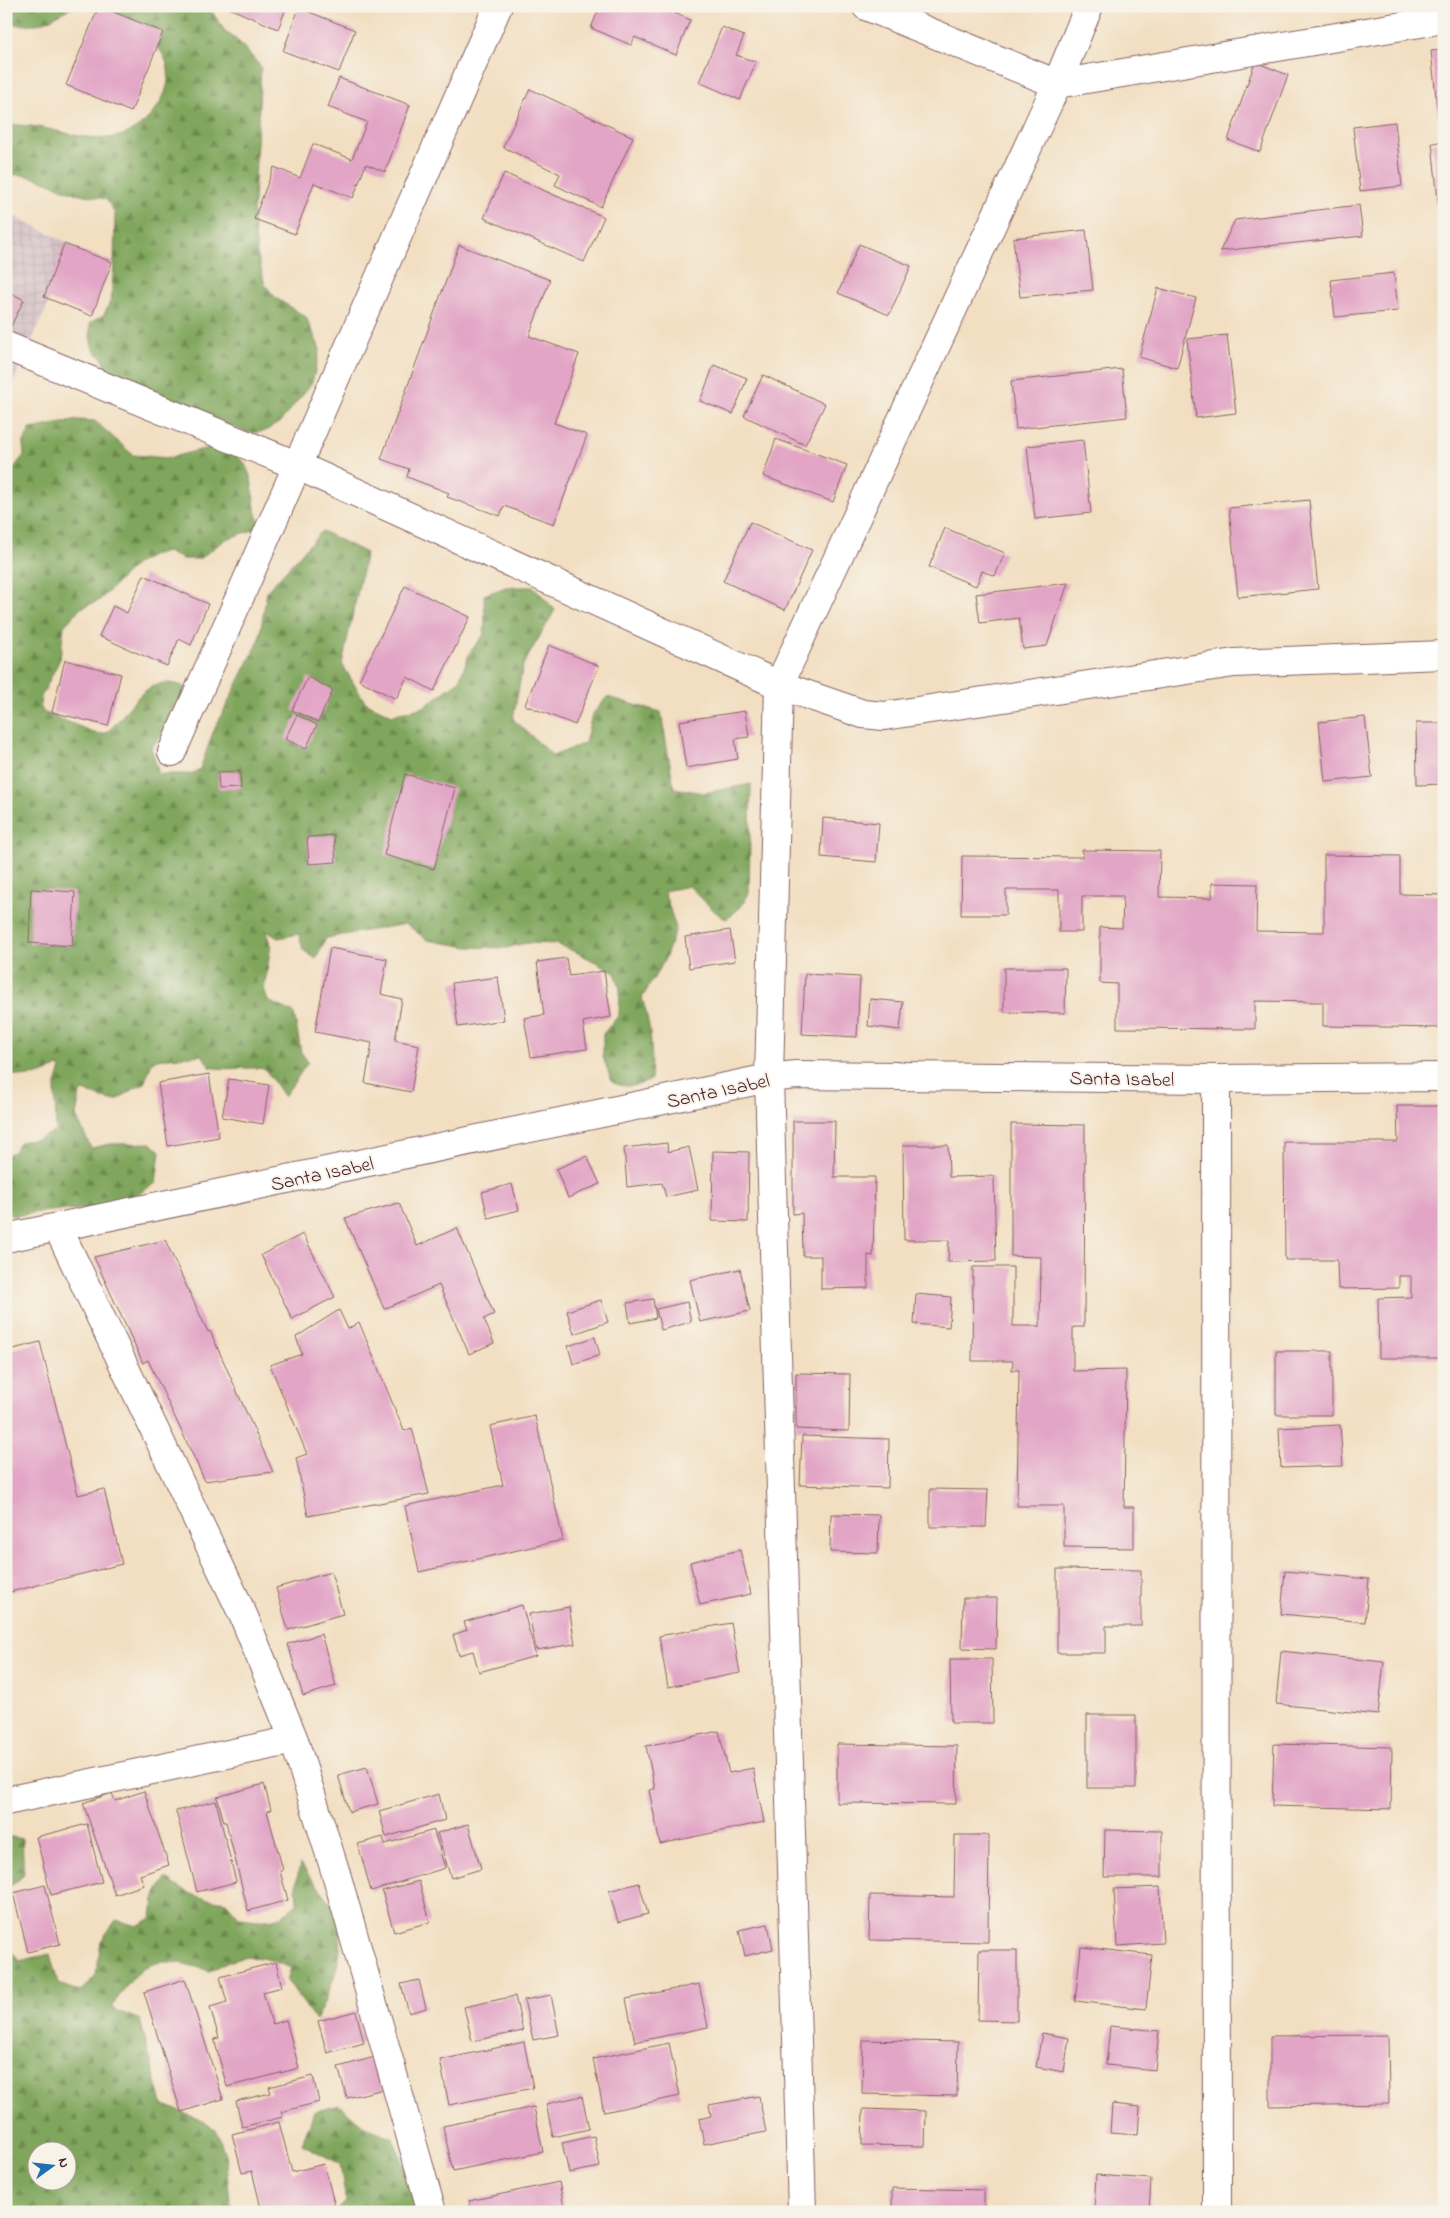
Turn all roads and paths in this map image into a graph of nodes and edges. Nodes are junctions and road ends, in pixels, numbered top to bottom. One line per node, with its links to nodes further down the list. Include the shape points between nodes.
1 (498, 6): 7 (street)
2 (866, 6): 5 (street)
3 (1089, 6): 5 (street)
4 (1444, 19): 5 (street)
5 (1057, 84): 9 (street)
6 (6, 346): 7 (street)
7 (296, 465): 9 (street); 10 (street)
8 (1444, 655): 9 (street, via 1234,663 884,716 863,714)
9 (779, 685): 12 (street)
10 (172, 752)
11 (1444, 1077): 13 (street, Santa Isabel)
12 (769, 1078): 13 (street, Santa Isabel, via 806,1075); 14 (street, Santa Isabel); 19 (street)
13 (1216, 1079): 20 (street)
14 (58, 1228): 15 (street, Santa Isabel); 16 (street, via 244,1617)
15 (6, 1238)
16 (294, 1740): 17 (street); 18 (street, via 337,1877)
17 (6, 1801)
18 (432, 2212)
19 (802, 2212)
20 (1217, 2212)

